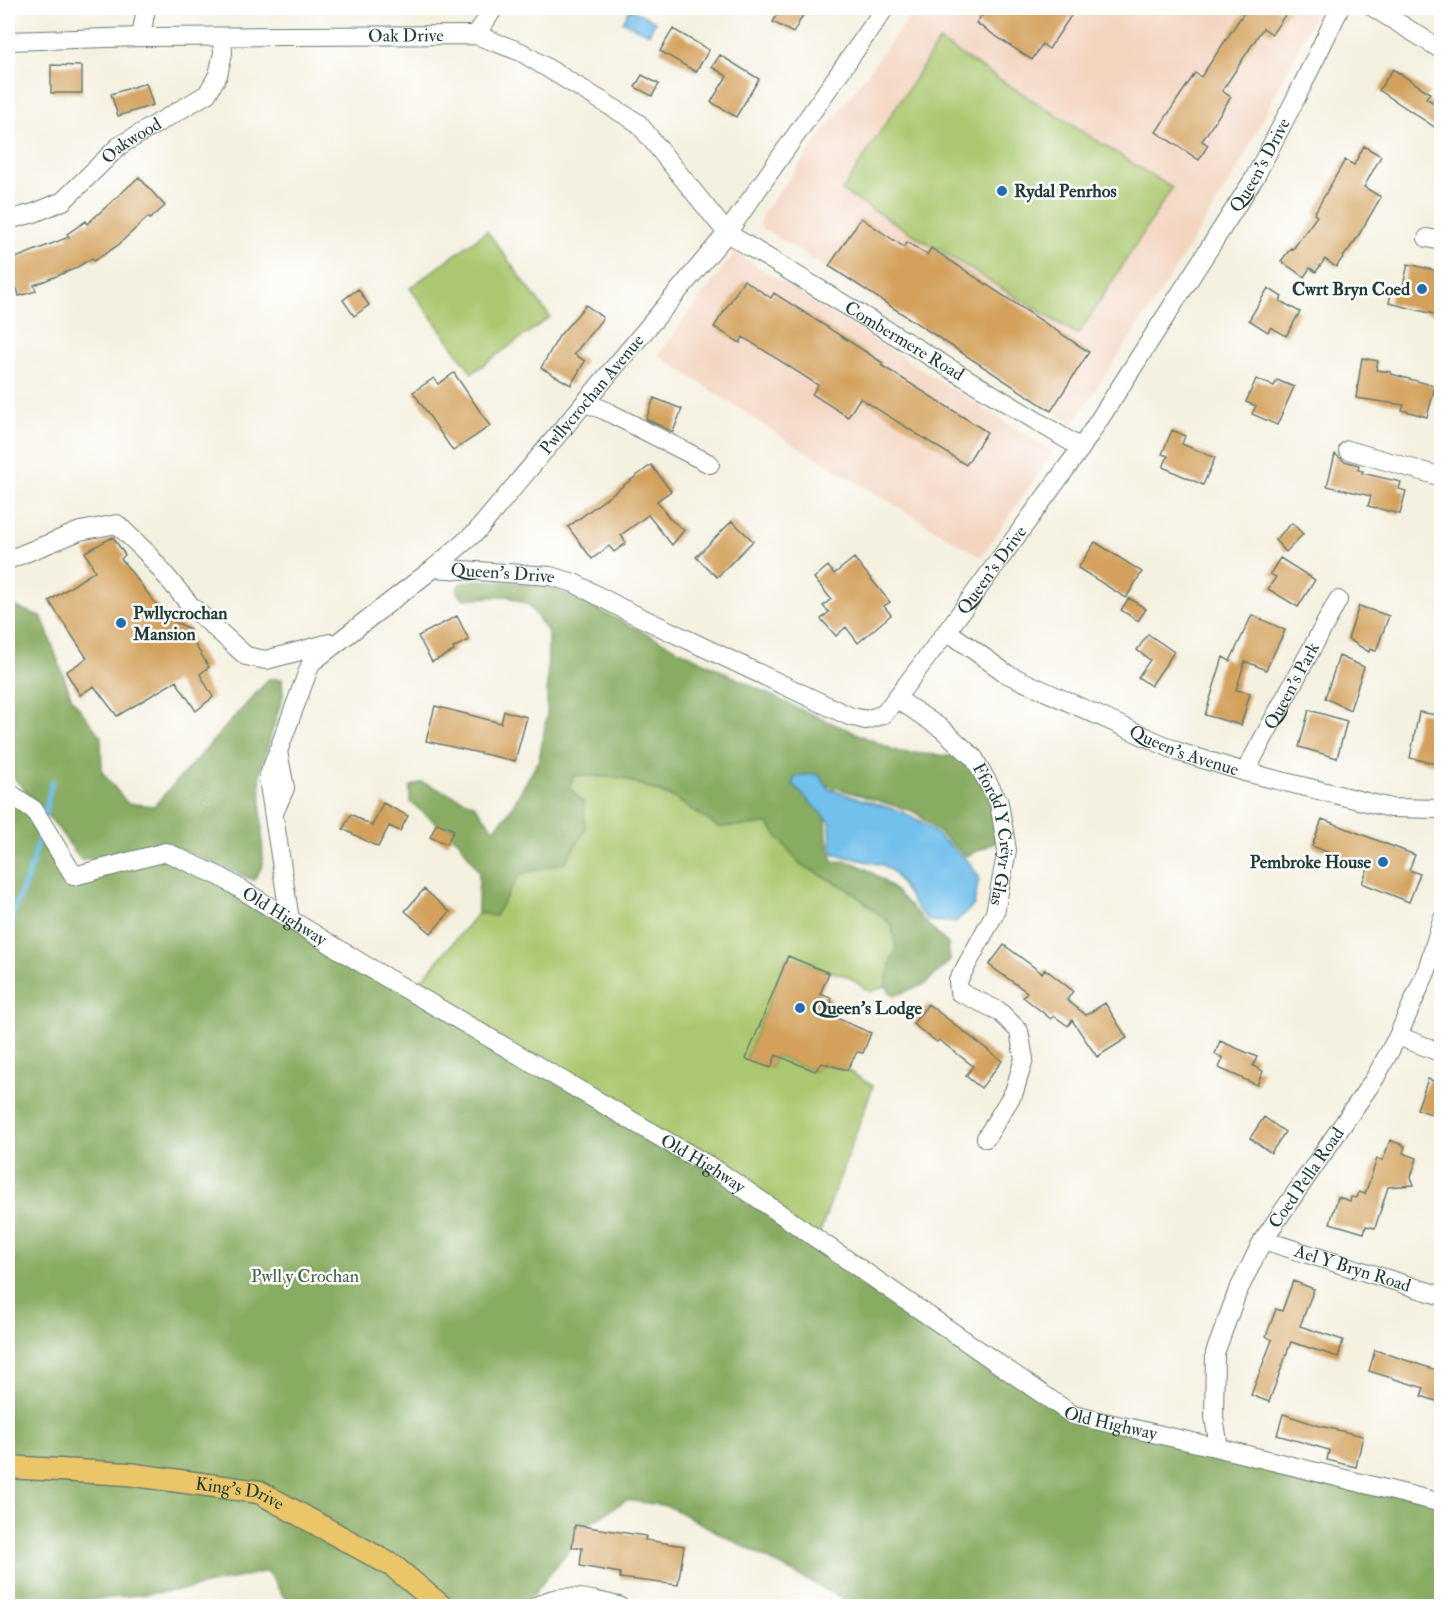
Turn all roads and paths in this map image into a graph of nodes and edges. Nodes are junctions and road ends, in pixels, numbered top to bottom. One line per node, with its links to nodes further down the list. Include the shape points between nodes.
1 (146, 8): 7 (street)
2 (494, 8): 6 (street)
3 (885, 8): 12 (street, Pwllycrochan Avenue)
4 (1340, 8): 14 (street, Queen's Drive, via 1255,177)
5 (1374, 8): 10 (street)
6 (476, 35): 8 (street, Oak Drive); 12 (street, Oak Drive, via 521,52 638,123)
7 (141, 37): 8 (street, Oak Drive); 9 (street, Oak Drive)
8 (222, 37): 11 (street, Oakwood, via 218,75 207,94 119,146 63,201)
9 (8, 41)
10 (1442, 50)
11 (8, 220)
12 (727, 233): 13 (street, Pwllycrochan Avenue); 14 (street, Combermere Road)
13 (585, 403): 16 (street); 19 (street, Pwllycrochan Avenue, via 477,531)
14 (1081, 448): 21 (street, Queen's Drive)
15 (1348, 450): 17 (street)
16 (710, 464)
17 (1442, 477)
18 (8, 560): 22 (street, via 80,531 117,524 191,606 246,656 266,660)
19 (434, 568): 22 (street, Pwllycrochan Avenue); 23 (street, Queen's Drive, via 550,576 574,583 849,716 867,720 884,714)
20 (1338, 600): 24 (street, Queen's Park)
21 (947, 632): 23 (street, Queen's Drive); 24 (street, Queen's Avenue, via 1007,674 1179,752)
22 (340, 640): 27 (street, Pwllycrochan Avenue, via 311,663 278,751 285,788 274,813)
23 (896, 698): 31 (street, Ffordd Y Crëyr Glas, via 942,729 974,758 999,803 1007,850 994,912 958,981 959,992 999,1011 1019,1031 1024,1059 1014,1092)
24 (1245, 772): 26 (street, Queen's Avenue, via 1391,808)
25 (8, 792): 27 (street, Old Highway, via 34,810 74,876 166,852 221,877)
26 (1442, 809)
27 (290, 920): 34 (street, Old Highway, via 718,1172 1073,1415)
28 (1442, 920): 29 (street, Coed Pella Road, via 1427,970)
29 (1398, 1036): 30 (street); 32 (street, Coed Pella Road, via 1375,1078)
30 (1442, 1053)
31 (986, 1138)
32 (1263, 1240): 33 (street, Ael Y Bryn Road); 34 (street, Coed Pella Road, via 1237,1293 1215,1353 1214,1417)
33 (1442, 1296)
34 (1219, 1448): 36 (street, Old Highway)
35 (8, 1467): 37 (main road, King's Drive, via 128,1474 259,1492 393,1566)
36 (1442, 1503)
37 (441, 1606)
38 (537, 1606): 39 (street, via 577,1596)
39 (619, 1606)

